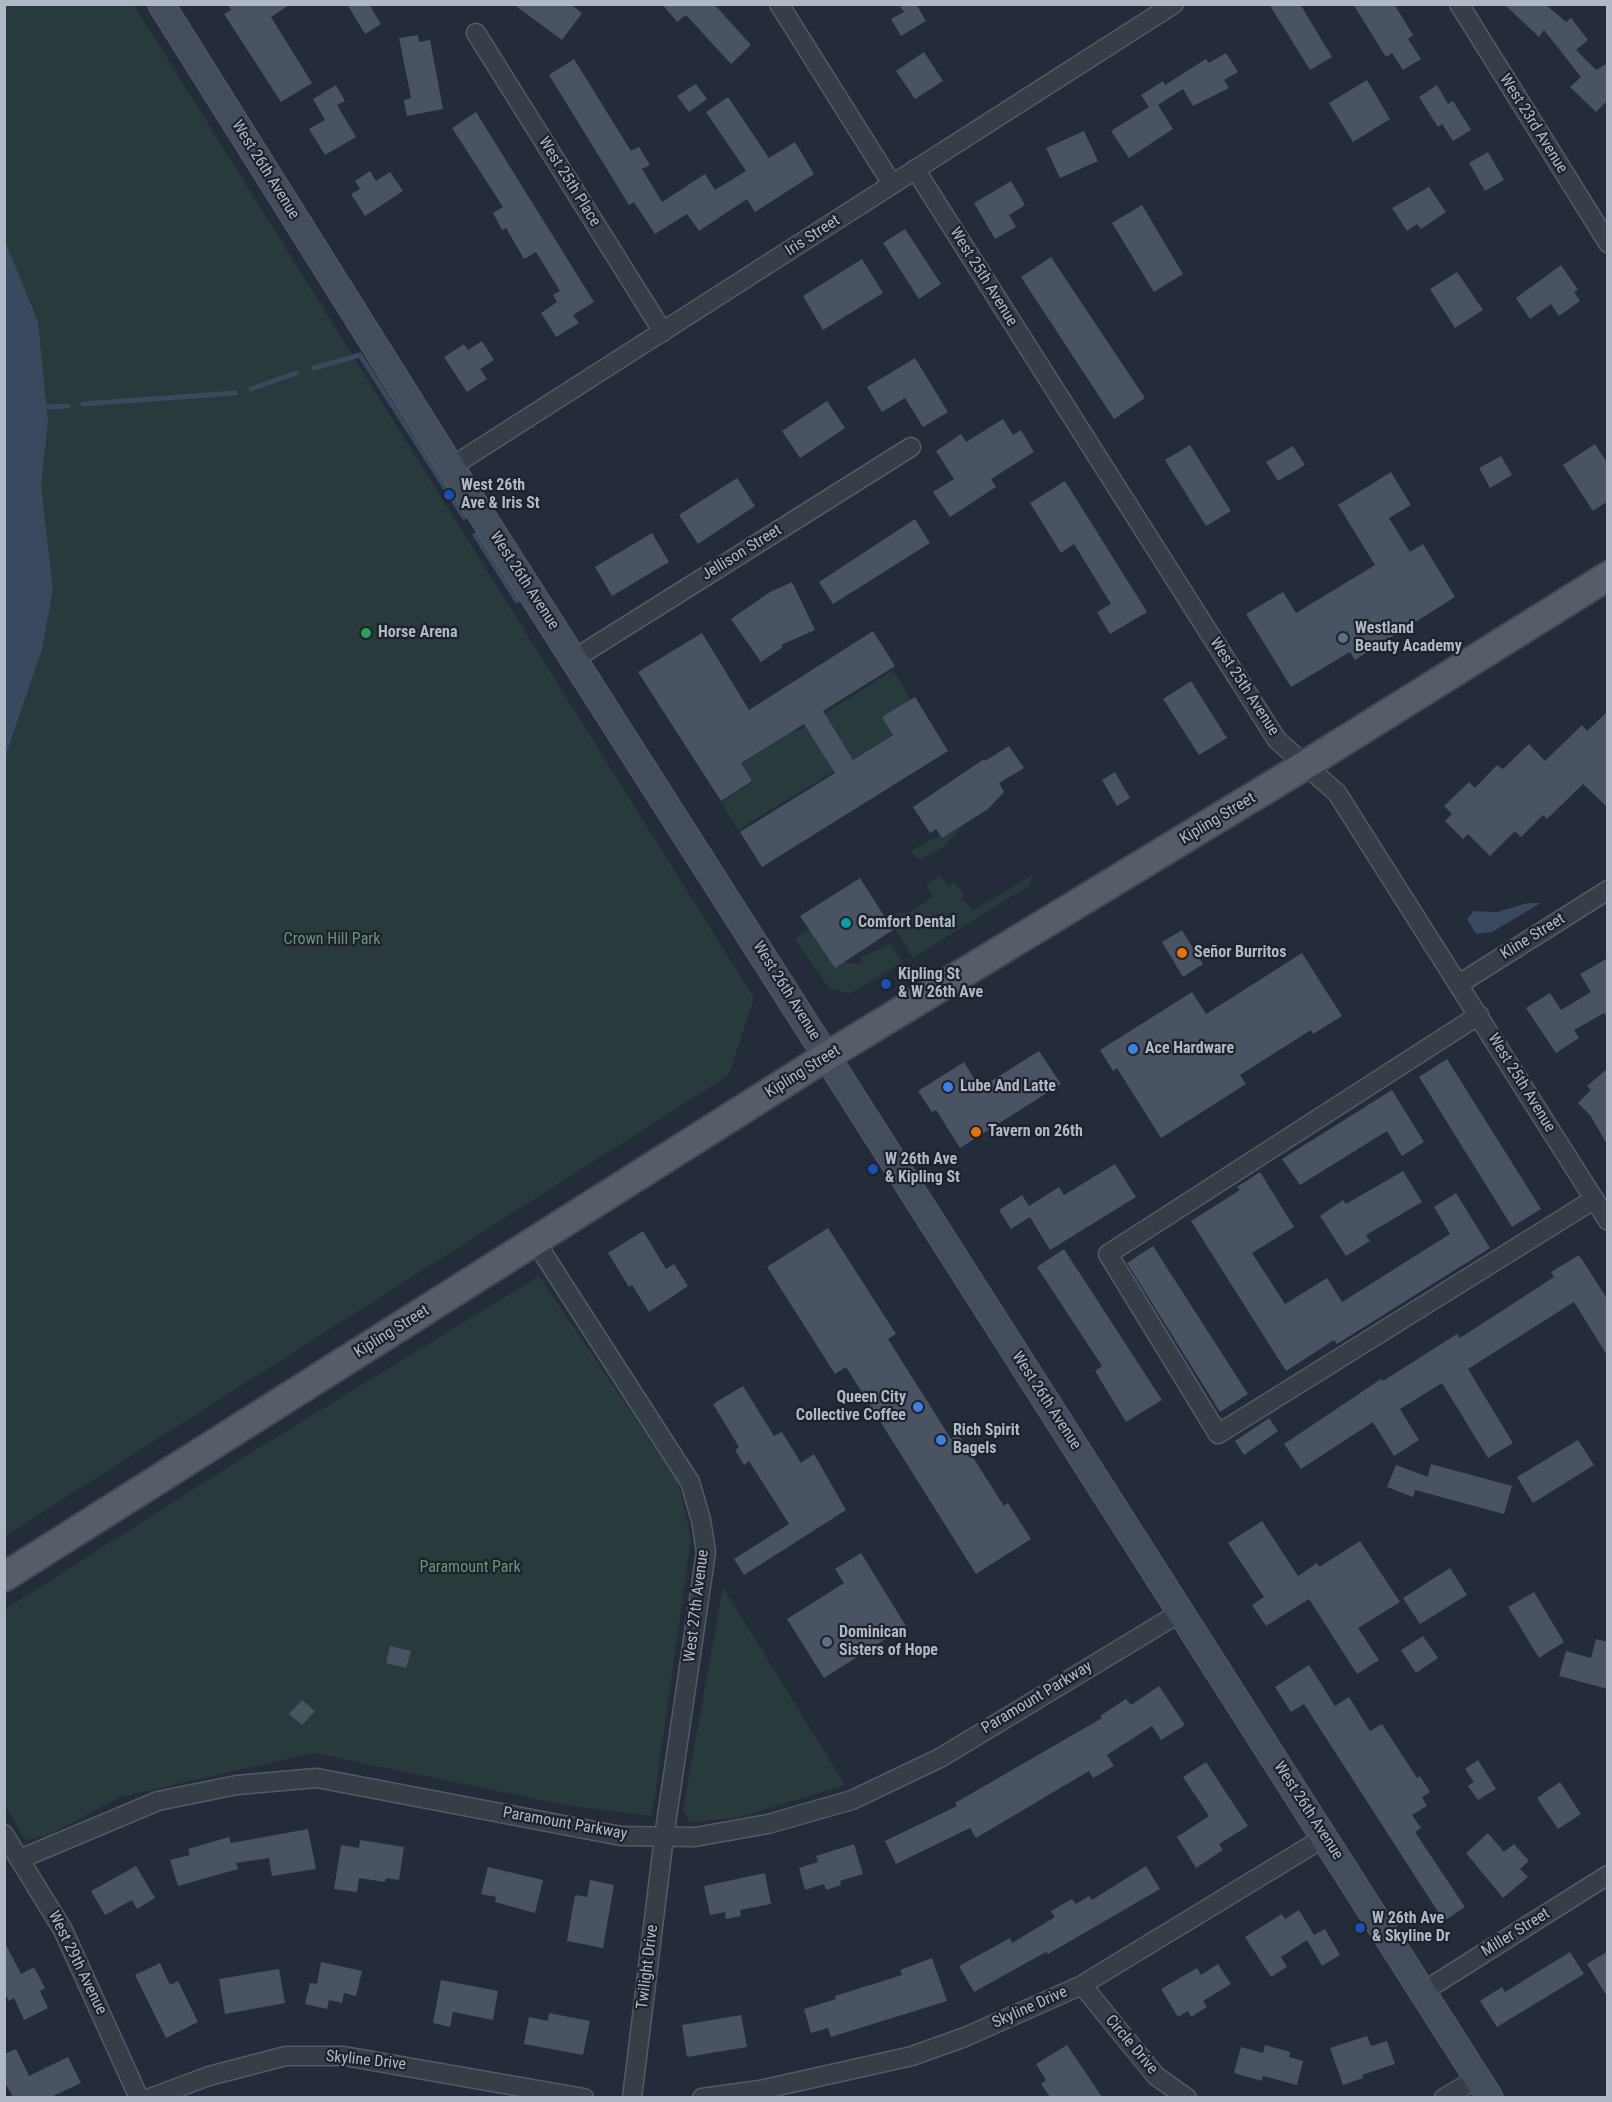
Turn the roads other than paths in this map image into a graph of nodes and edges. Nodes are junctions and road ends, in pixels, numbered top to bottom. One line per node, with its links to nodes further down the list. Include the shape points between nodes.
1 (161, 4): 11 (street, West 26th Avenue)
2 (779, 4): 7 (street)
3 (1174, 4): 6 (street, Iris Street)
4 (1459, 4): 8 (street, West 23rd Avenue)
5 (476, 33): 9 (street, West 25th Place)
6 (915, 169): 7 (street, Iris Street); 14 (street, West 25th Avenue, via 1277,740)
7 (892, 184): 9 (street, Iris Street)
8 (1608, 243)
9 (663, 332): 11 (street, Iris Street)
10 (911, 447): 13 (street, Jellison Street)
11 (451, 467): 13 (street, West 26th Avenue)
12 (1608, 576): 14 (main road, Kipling Street)
13 (574, 659): 18 (street, West 26th Avenue)
14 (1308, 764): 16 (street, West 25th Avenue, via 1337,793); 18 (main road, Kipling Street)
15 (1608, 890): 16 (street, Kline Street)
16 (1459, 984): 17 (street, West 25th Avenue)
17 (1479, 1015): 19 (street, West 25th Avenue); 19 (street, via 1108,1254 1218,1434)
18 (827, 1056): 21 (main road, Kipling Street); 23 (street, West 26th Avenue)
19 (1593, 1200): 20 (street, West 25th Avenue)
20 (1608, 1221)
21 (535, 1241): 22 (main road, Kipling Street); 25 (street, West 27th Avenue, via 690,1482 701,1520 706,1552)
22 (4, 1577)
23 (1181, 1612): 25 (street, Paramount Parkway, via 940,1758 852,1800 768,1824 695,1837); 26 (street, West 26th Avenue)
24 (4, 1834): 27 (street, West 29th Avenue)
25 (664, 1837): 27 (street, Paramount Parkway, via 621,1836 317,1778 237,1785 158,1801); 35 (street, Twilight Drive)
26 (1324, 1837): 29 (street, Skyline Drive); 30 (street, West 26th Avenue)
27 (20, 1859): 32 (street, West 29th Avenue, via 63,1930)
28 (1608, 1875): 30 (street, Miller Street)
29 (1082, 1985): 36 (street, Skyline Drive, via 912,2056 760,2090); 37 (street, Circle Drive, via 1156,2076)
30 (1424, 1991): 31 (street, West 26th Avenue)
31 (1484, 2088): 38 (street)
32 (139, 2097)
33 (150, 2097): 34 (street, Skyline Drive, via 209,2076 286,2056 344,2056)
34 (585, 2097)
35 (632, 2097)
36 (702, 2097)
37 (1187, 2097)
38 (1444, 2097)

